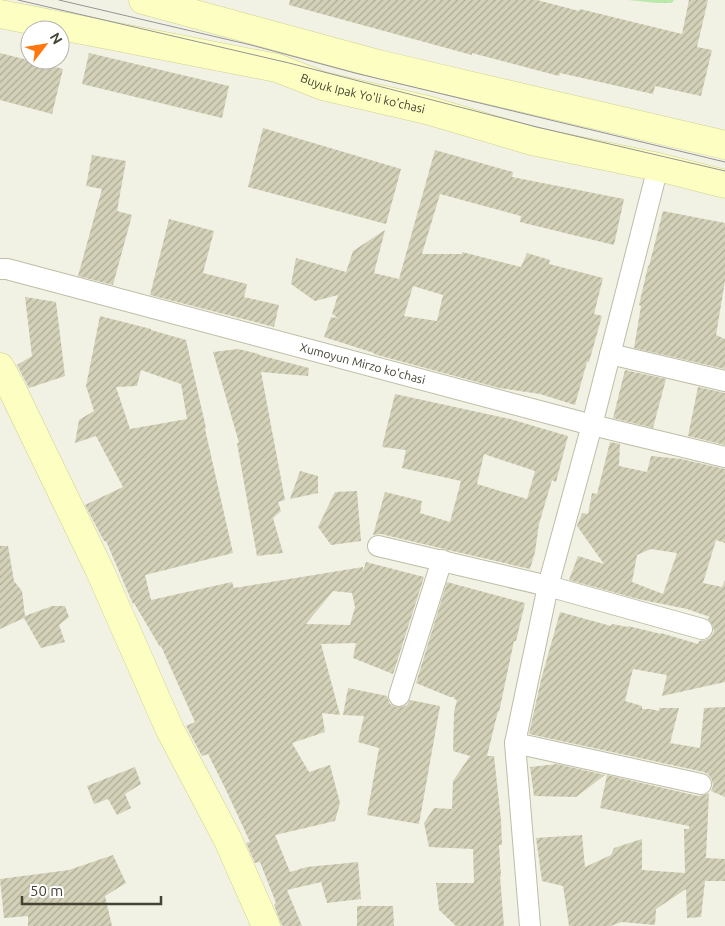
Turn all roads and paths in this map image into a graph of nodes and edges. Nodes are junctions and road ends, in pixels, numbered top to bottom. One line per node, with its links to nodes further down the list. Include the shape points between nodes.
1 (143, 0): 3 (main road, via 378,64)
2 (0, 14): 4 (main road, Buyuk Ipak Yo'li ko'chasi, via 277,68 323,86 426,110 532,141)
3 (725, 145)
4 (658, 167): 5 (main road, Buyuk Ipak Yo'li ko'chasi); 7 (street)
5 (725, 184)
6 (0, 269): 10 (street, Xumoyun Mirzo ko'chasi)
7 (610, 354): 9 (street); 10 (street)
8 (0, 367): 19 (main road, via 100,571 170,730 228,840)
9 (725, 381)
10 (592, 425): 11 (street, Xumoyun Mirzo ko'chasi); 14 (street)
11 (725, 457)
12 (378, 546): 13 (street)
13 (442, 560): 14 (street); 16 (street)
14 (548, 586): 15 (street); 17 (street)
15 (702, 629)
16 (398, 696)
17 (515, 742): 18 (street); 20 (street)
18 (701, 784)
19 (266, 926)
20 (530, 926)

